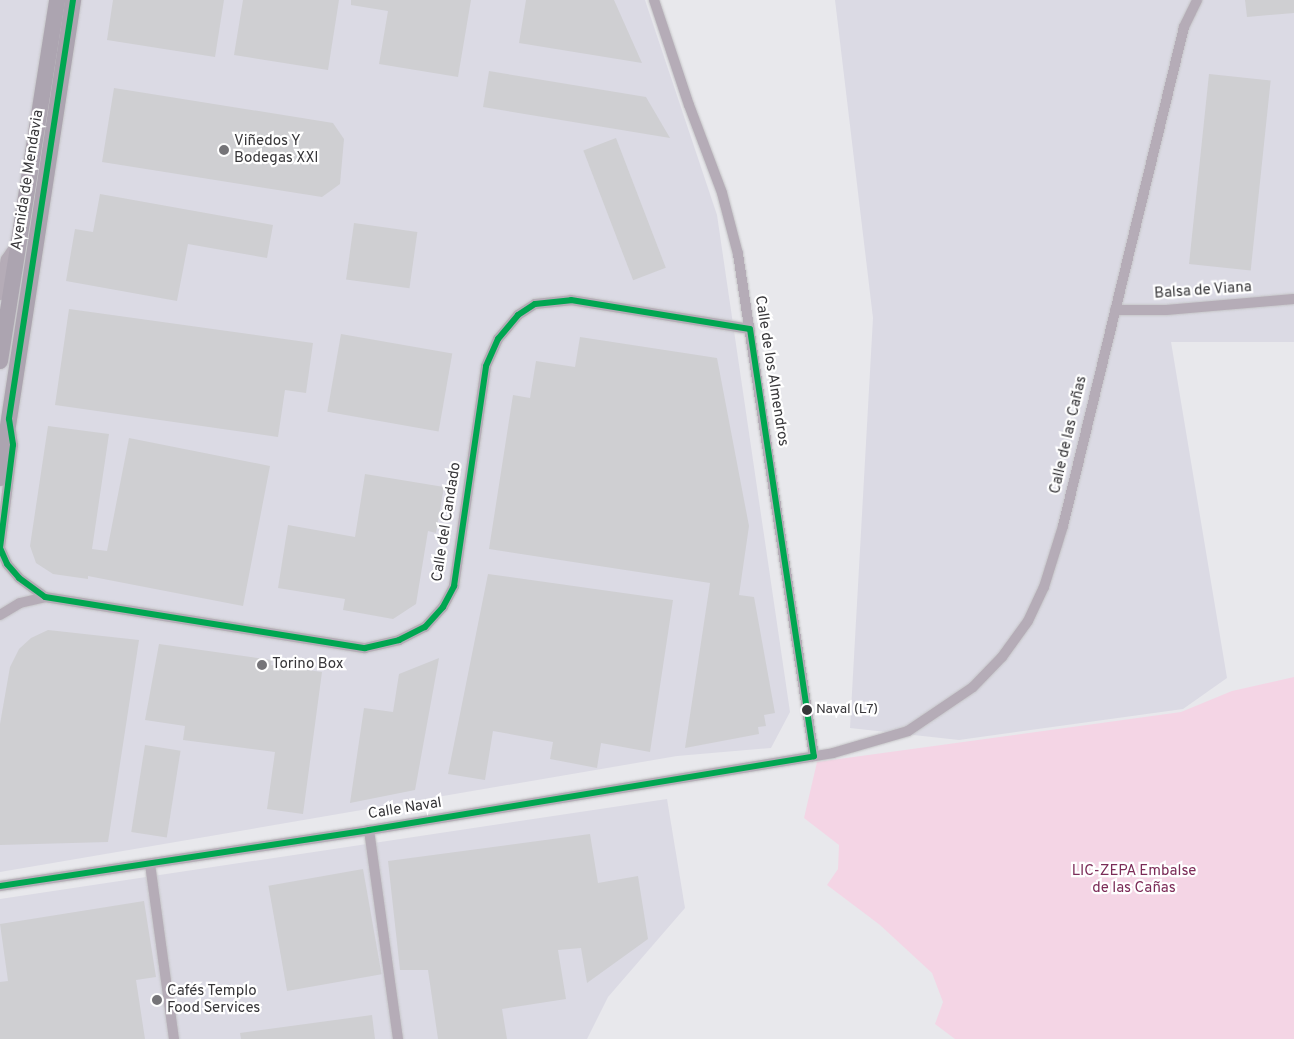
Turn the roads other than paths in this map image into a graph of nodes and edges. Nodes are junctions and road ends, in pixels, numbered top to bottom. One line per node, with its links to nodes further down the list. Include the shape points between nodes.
1 (57, 0): 5 (main road, Avenida de Mendavia)
2 (73, 0): 11 (main road, Avenida de Mendavia)
3 (654, 0): 9 (street, Calle de los Almendros, via 722,193 738,254)
4 (1197, 0): 8 (street, Calle de las Cañas, via 1184,27)
5 (18, 243): 6 (street, via 6,259); 10 (main road, Avenida de Mendavia)
6 (0, 295)
7 (1294, 299): 8 (street, Balsa de Viana, via 1166,310)
8 (1115, 310): 15 (street, Calle de las Cañas, via 1063,526 1044,586 1028,620 1002,657 973,687 908,731)
9 (750, 329): 13 (street, Calle del Candado, via 571,300 535,304 518,315 498,339 486,366 454,586 443,607 425,627 399,640 365,648); 15 (street, Calle de los Almendros)
10 (0, 361)
11 (9, 419): 12 (main road, Avenida de Mendavia); 13 (street, Avenida de Mendavia, via 13,445 0,548 7,564 19,578)
12 (0, 478)
13 (45, 597): 14 (street, Calle del Candado, via 20,603)
14 (0, 615)
15 (814, 756): 16 (street, Calle Naval)
16 (368, 830): 17 (street, Calle Naval); 20 (street)
17 (150, 864): 18 (street, Calle Naval); 19 (street)
18 (0, 886)
19 (174, 1039)
20 (398, 1039)

